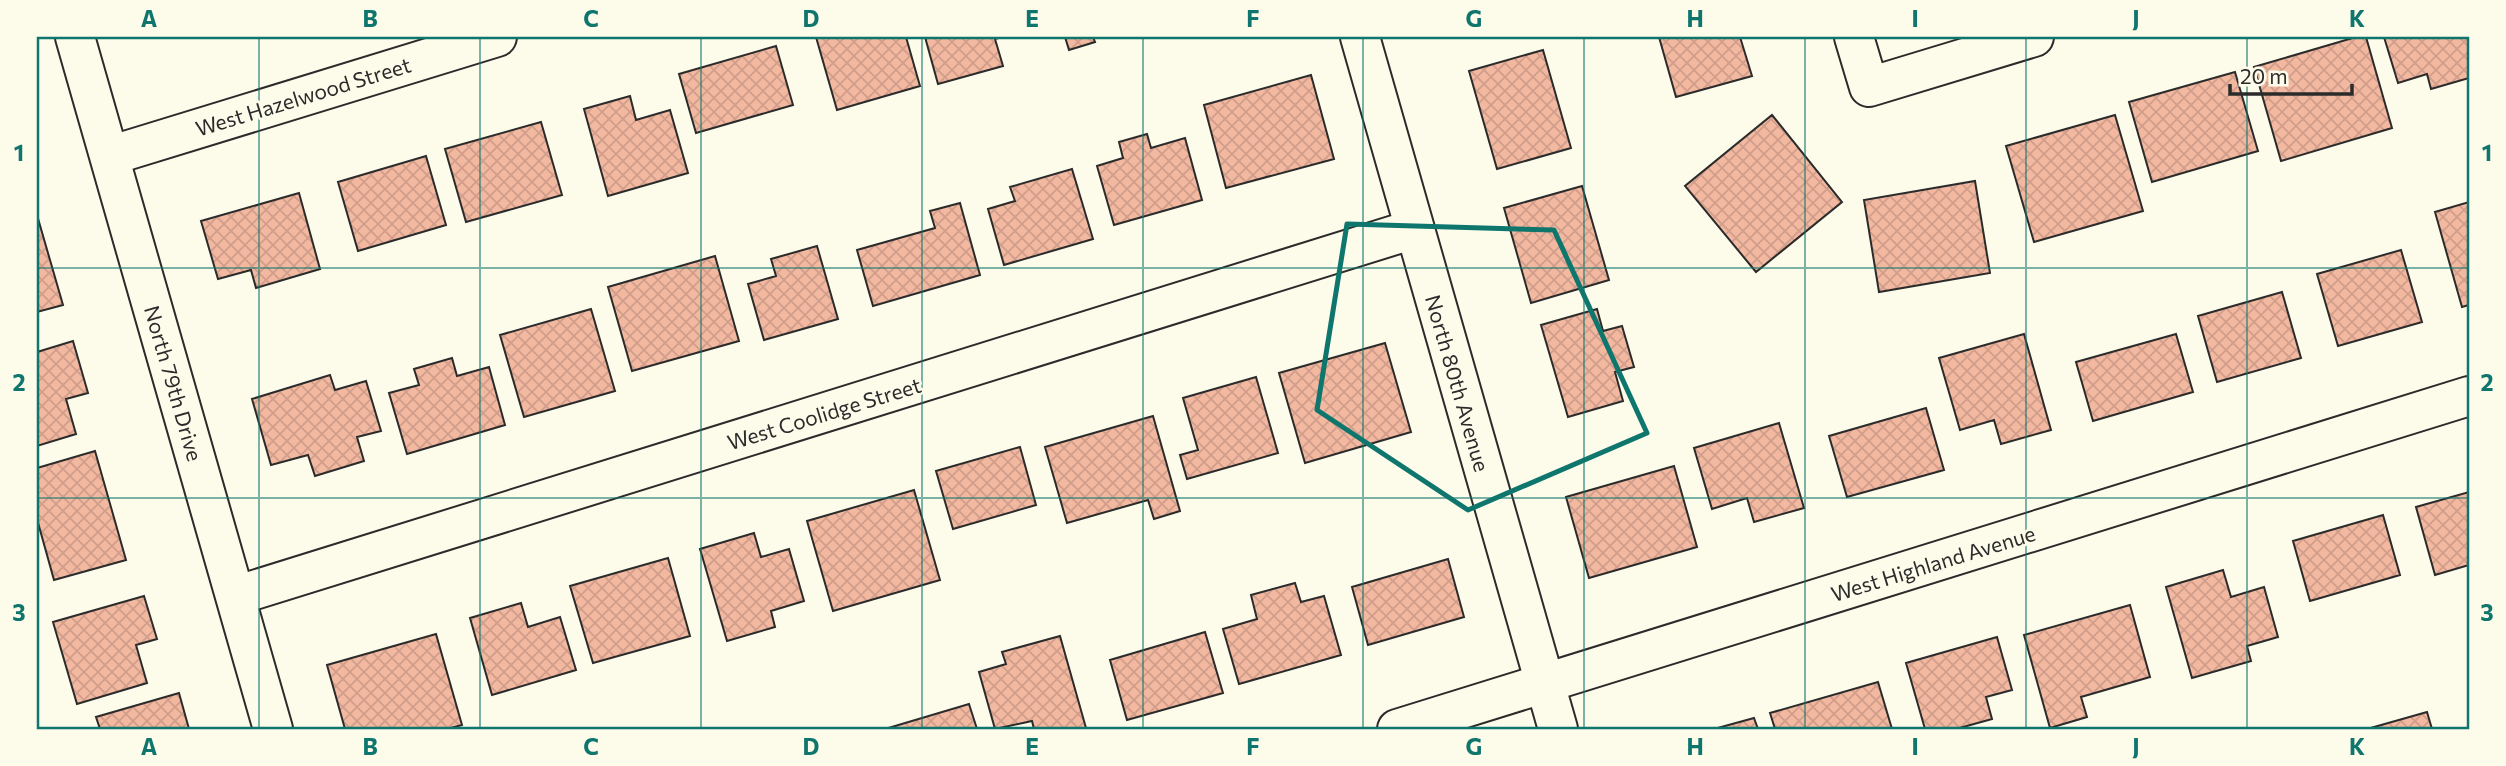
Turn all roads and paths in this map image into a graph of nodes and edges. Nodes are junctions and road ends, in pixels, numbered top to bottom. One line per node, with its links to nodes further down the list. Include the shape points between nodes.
1 (75, 37): 6 (street, North 79th Drive)
2 (497, 37): 6 (street, West Hazelwood Street)
3 (1360, 37): 7 (street, North 80th Avenue)
4 (1854, 37): 5 (street, via 1869,87)
5 (2034, 37)
6 (109, 156): 9 (street, North 79th Drive)
7 (1414, 229): 9 (street, West Coolidge Street); 10 (street, North 80th Avenue)
8 (2469, 396): 10 (street, West Highland Avenue)
9 (235, 596): 11 (street, North 79th Drive)
10 (1545, 684): 12 (street, West Highland Avenue); 13 (street, North 80th Avenue)
11 (273, 729)
12 (1397, 729)
13 (1558, 729)

